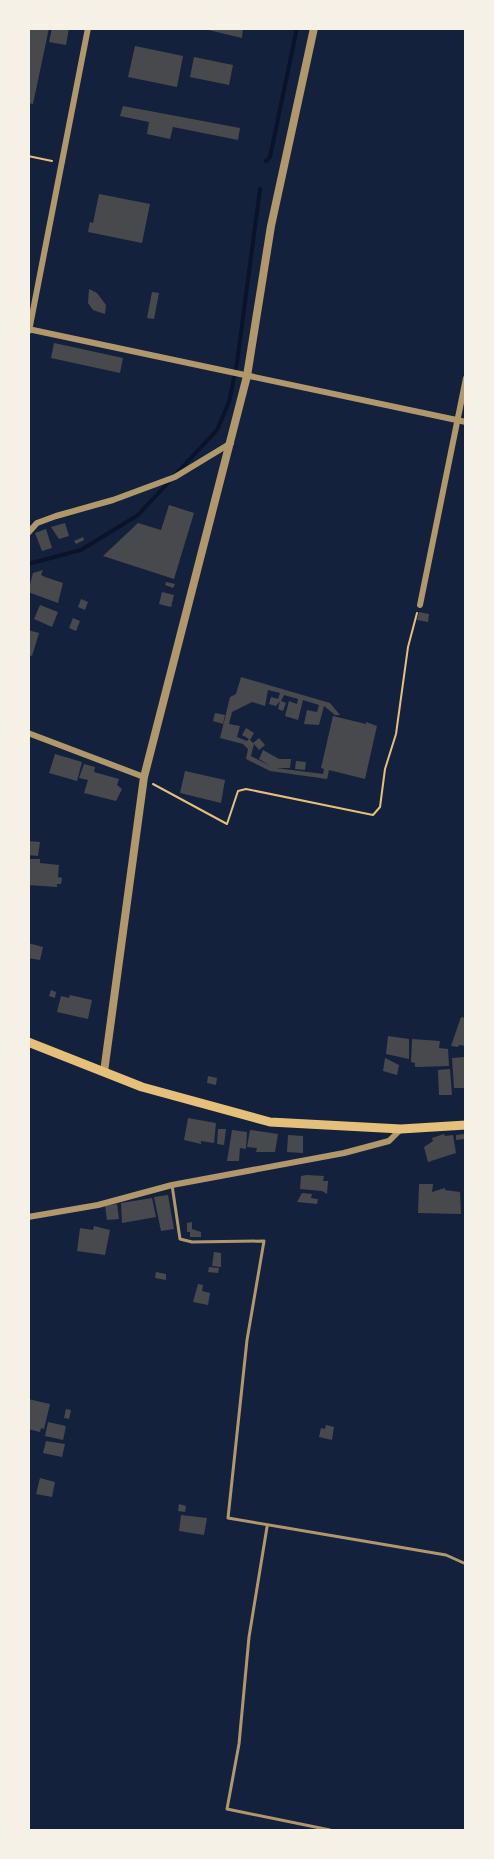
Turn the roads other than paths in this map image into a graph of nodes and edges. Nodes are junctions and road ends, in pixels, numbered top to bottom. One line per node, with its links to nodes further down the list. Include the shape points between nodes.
1 (88, 28): 3 (street)
2 (314, 28): 4 (street, via 271,226)
3 (29, 331): 4 (street)
4 (247, 376): 6 (street); 8 (street)
5 (465, 378): 6 (street)
6 (455, 420): 7 (street); 10 (street)
7 (465, 422)
8 (231, 443): 9 (street, via 175,477 37,523); 12 (street)
9 (28, 533)
10 (420, 605)
11 (28, 733): 12 (street)
12 (144, 777): 14 (street)
13 (28, 1042): 14 (main road)
14 (104, 1071): 16 (main road, via 142,1088 270,1122)
15 (465, 1125): 16 (main road)
16 (401, 1129): 17 (street, via 389,1141 344,1153)
17 (172, 1185): 18 (street); 19 (lane, via 180,1239 264,1241 247,1340 228,1518)
18 (28, 1218)
19 (267, 1527): 20 (lane, via 446,1555); 21 (lane, via 227,1809)
20 (465, 1564)
21 (330, 1830)

